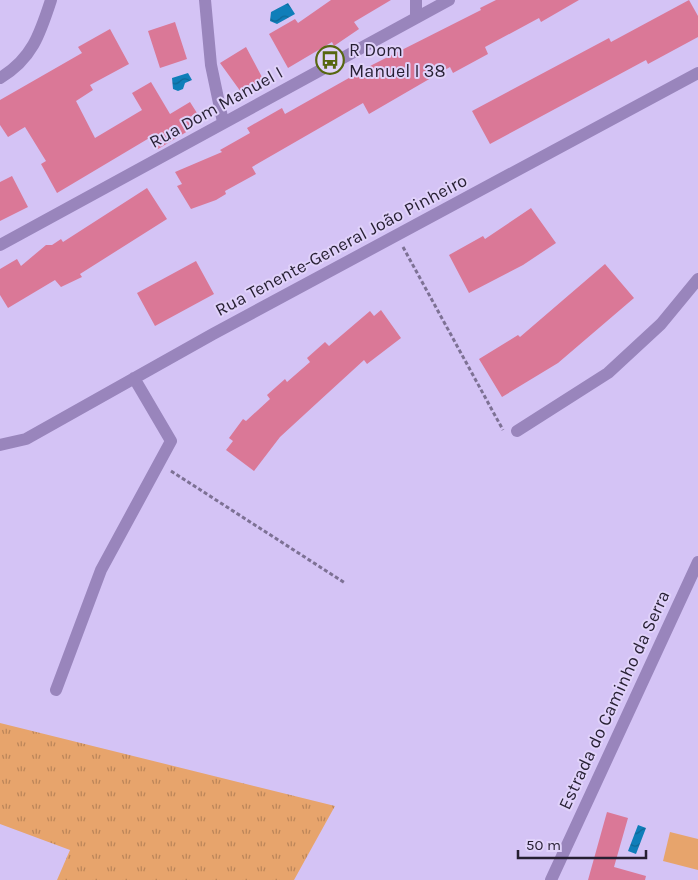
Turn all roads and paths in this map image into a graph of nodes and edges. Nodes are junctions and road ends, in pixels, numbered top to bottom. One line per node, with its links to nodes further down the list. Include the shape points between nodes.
1 (51, 0): 7 (street, via 34,48)
2 (205, 0): 8 (street, via 211,65)
3 (416, 0): 5 (street)
4 (449, 0): 5 (street, Rua Dom Manuel I)
5 (416, 18): 8 (street, Rua Dom Manuel I)
6 (698, 73): 9 (street, Rua Tenente-General João Pinheiro)
7 (0, 78)
8 (223, 122): 10 (street, Rua Dom Manuel I)
9 (397, 236): 12 (street, Rua Tenente-General João Pinheiro); 13 (path)
10 (0, 245)
11 (698, 279): 13 (street, via 661,324 615,367)
12 (134, 378): 14 (street, Rua Tenente-General João Pinheiro, via 26,439); 15 (street, via 171,441)
13 (512, 434)
14 (1, 448)
15 (159, 463): 17 (path); 18 (street, via 100,570)
16 (698, 562): 19 (street, Estrada do Caminho da Serra)
17 (345, 583)
18 (56, 690)
19 (551, 880)

